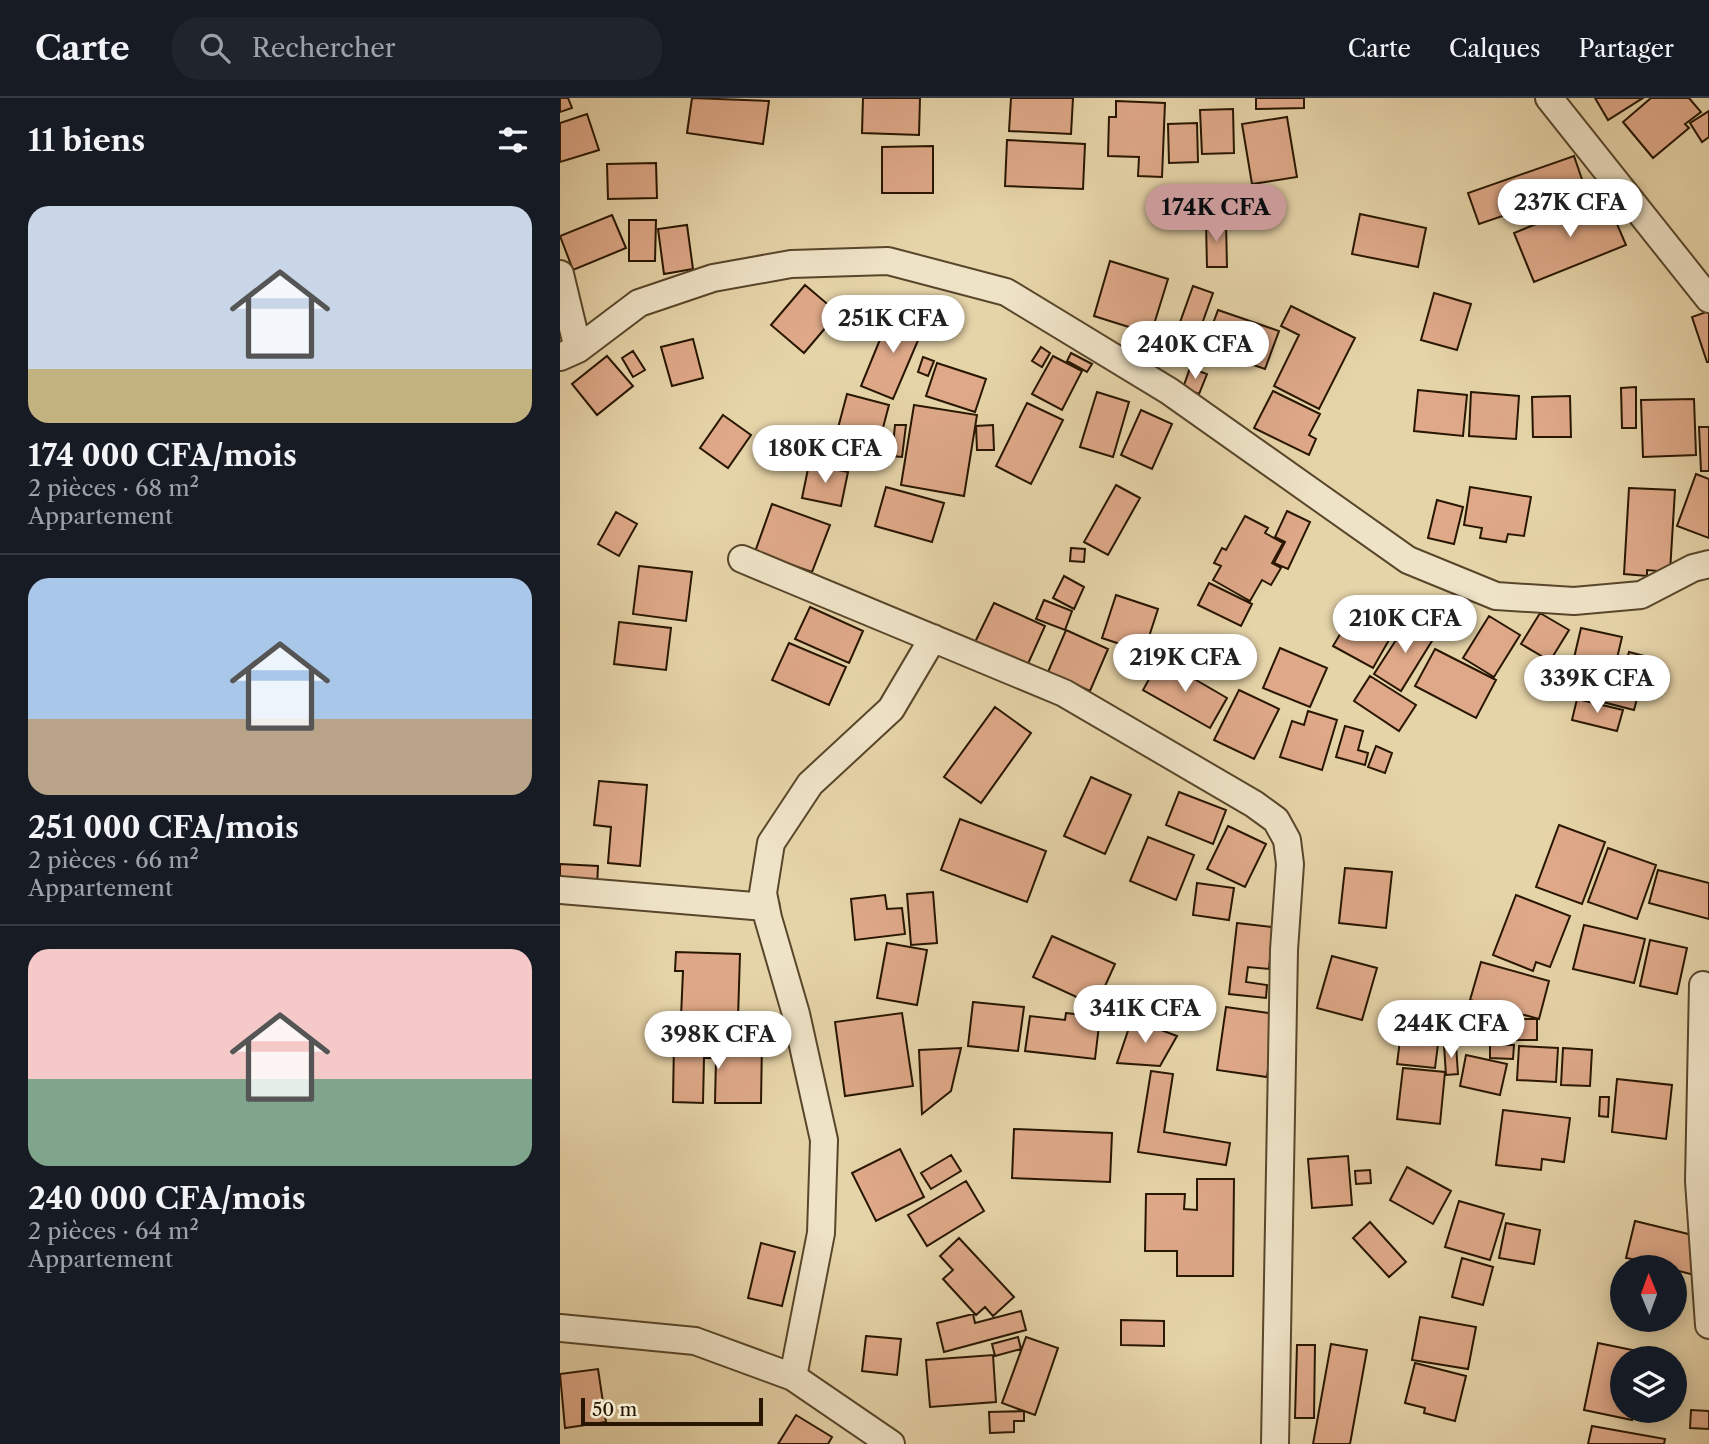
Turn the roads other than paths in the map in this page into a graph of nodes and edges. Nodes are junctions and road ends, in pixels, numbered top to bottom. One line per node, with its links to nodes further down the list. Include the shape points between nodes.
1 (1549, 98): 3 (street)
2 (560, 274): 4 (street)
3 (1709, 299)
4 (569, 353): 6 (street, via 639,303 713,278 791,264 888,261 1006,292 1169,391 1408,560 1496,596 1573,601 1641,595)
5 (742, 559): 7 (street)
6 (1709, 564)
7 (933, 638): 9 (street, via 891,709 810,784 771,843); 15 (street, via 1064,693 1254,804 1276,820 1287,840)
8 (560, 890): 9 (street)
9 (766, 907): 13 (street, via 824,1140 821,1233)
10 (1703, 985): 11 (street, via 1699,1181)
11 (1709, 1325)
12 (560, 1328): 13 (street, via 695,1341)
13 (793, 1377): 14 (street)
14 (891, 1444)
15 (1275, 1444)

